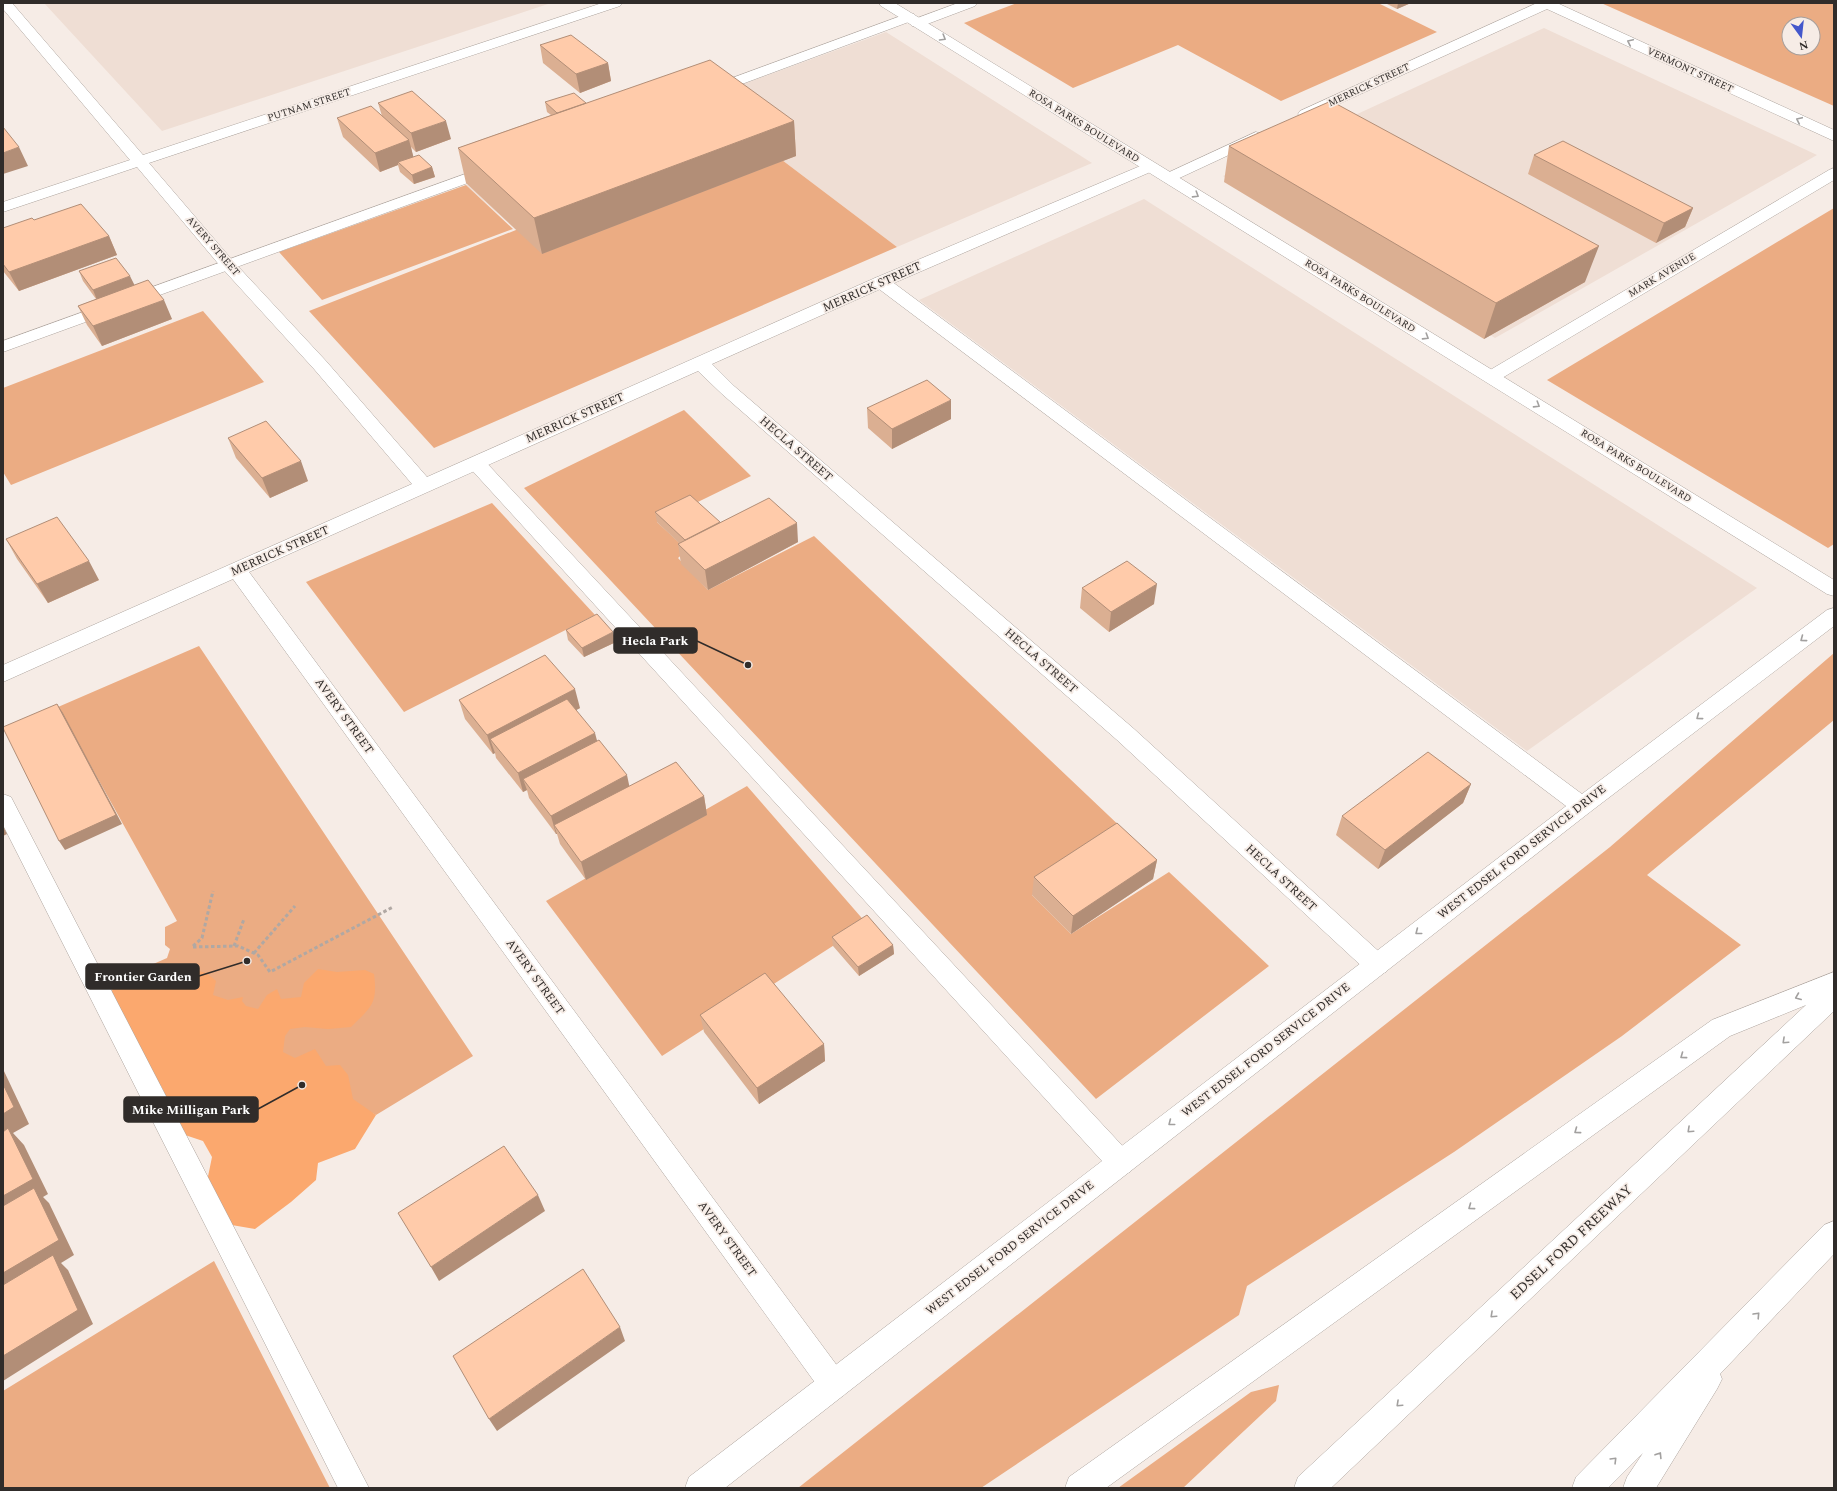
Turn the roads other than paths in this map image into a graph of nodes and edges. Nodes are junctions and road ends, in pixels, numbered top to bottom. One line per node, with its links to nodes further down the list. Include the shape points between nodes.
1 (5, 3): 11 (main road, AVERY STREET)
2 (615, 3): 11 (main road, PUTNAM STREET)
3 (886, 3): 6 (main road, ROSA PARKS BOULEVARD)
4 (970, 3): 6 (main road)
5 (1547, 3): 8 (main road, MERRICK STREET); 10 (main road, VERMONT STREET, one-way to 5)
6 (913, 20): 7 (main road); 13 (main road, ROSA PARKS BOULEVARD, one-way to 13)
7 (696, 96)
8 (1292, 121)
9 (1270, 131): 15 (main road)
10 (1834, 136)
11 (140, 161): 16 (main road, PUTNAM STREET); 17 (main road, AVERY STREET)
12 (508, 163): 17 (main road)
13 (1150, 167): 15 (main road, ROSA PARKS BOULEVARD); 18 (main road, MERRICK STREET)
14 (1834, 173): 21 (main road, MARK AVENUE)
15 (1168, 178): 21 (main road, ROSA PARKS BOULEVARD, one-way to 21)
16 (3, 207)
17 (227, 264): 19 (main road); 23 (main road, AVERY STREET, via 320,365)
18 (881, 282): 20 (main road, MERRICK STREET); 29 (main road)
19 (3, 347)
20 (700, 363): 22 (main road, MERRICK STREET); 30 (main road, HECLA STREET, via 1125,734)
21 (1491, 377): 25 (main road, ROSA PARKS BOULEVARD, one-way to 25)
22 (476, 463): 23 (main road, MERRICK STREET); 33 (main road)
23 (424, 486): 24 (main road, MERRICK STREET)
24 (237, 570): 27 (main road, MERRICK STREET); 36 (main road, AVERY STREET)
25 (1834, 589)
26 (1834, 615): 29 (main road, WEST EDSEL FORD SERVICE DRIVE, one-way to 29)
27 (3, 674)
28 (3, 803): 37 (main road)
29 (1582, 806): 30 (main road, WEST EDSEL FORD SERVICE DRIVE, one-way to 30)
30 (1376, 965): 33 (main road, WEST EDSEL FORD SERVICE DRIVE, one-way to 33)
31 (1834, 983): 39 (main road, one-way to 39, via 1721,1028)
32 (1834, 995): 40 (main road, EDSEL FORD FREEWAY, one-way to 40)
33 (1121, 1163): 36 (main road, WEST EDSEL FORD SERVICE DRIVE)
34 (1834, 1234): 35 (main road, one-way to 34)
35 (1730, 1343): 41 (main road, one-way to 35); 42 (main road, one-way to 35)
36 (834, 1385): 38 (main road, WEST EDSEL FORD SERVICE DRIVE)
37 (354, 1488)
38 (700, 1488)
39 (1080, 1488)
40 (1309, 1488)
41 (1587, 1488)
42 (1638, 1488)

